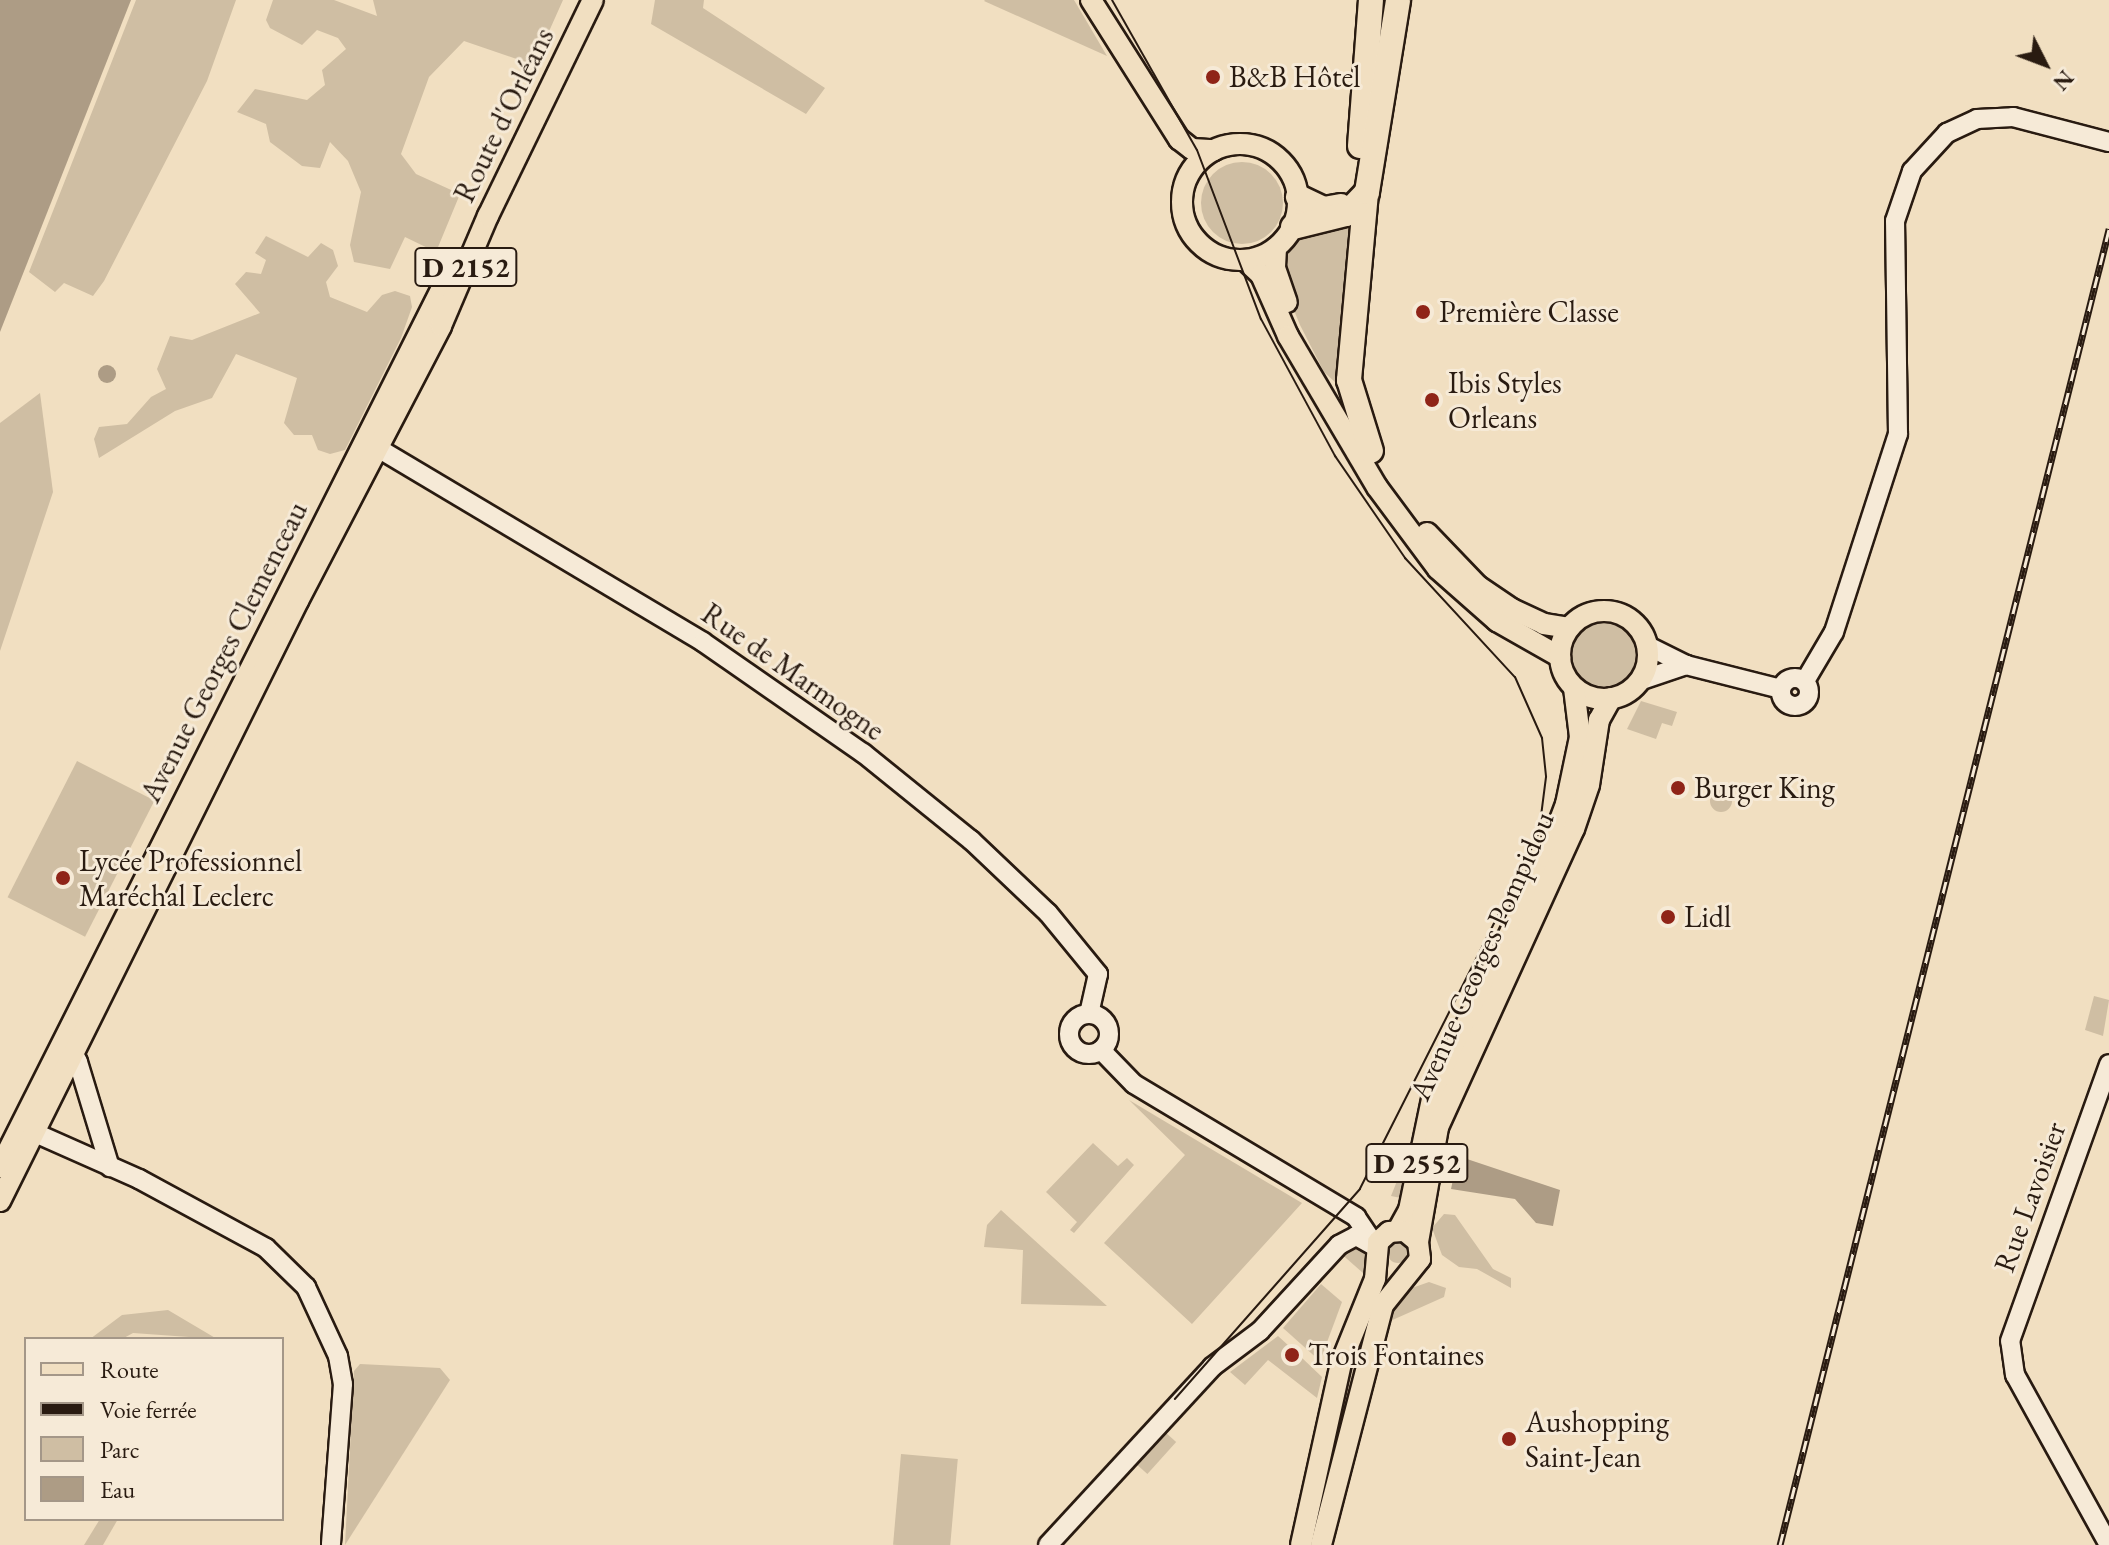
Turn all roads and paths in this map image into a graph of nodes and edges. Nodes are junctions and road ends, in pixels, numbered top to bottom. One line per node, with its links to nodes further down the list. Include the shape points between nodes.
1 (583, 0): 17 (main road, Route d'Orléans / D 2152)
2 (593, 0): 17 (main road, Route d'Orléans / D 2152)
3 (1091, 0): 8 (main road)
4 (1371, 0): 7 (highway)
5 (1377, 0): 7 (highway)
6 (1398, 0): 12 (highway)
7 (1367, 47): 13 (highway, via 1354,195 1347,205 1324,209)
8 (1137, 78): 10 (main road, via 1185,145); 11 (main road)
9 (2109, 142): 22 (street, via 2013,117 1977,119 1947,133 1912,171 1895,221 1898,434 1834,632 1805,681 1793,678 1781,689)
10 (1214, 150): 11 (main road); 13 (main road, via 1239,144 1266,150 1289,169)
11 (1188, 176): 16 (main road, via 1182,205 1190,232 1214,254)
12 (1367, 192): 14 (highway, via 1346,214); 18 (highway, via 1349,380)
13 (1298, 197): 14 (main road)
14 (1293, 227): 15 (main road)
15 (1276, 248): 16 (main road); 18 (main road, via 1275,268 1292,316)
16 (1245, 260): 21 (main road, via 1261,275 1288,336 1377,487 1438,569 1497,621)
17 (376, 435): 26 (street, Rue de Marmogne, via 703,642 874,762 971,840 1098,974); 28 (main road, Avenue Georges Clemenceau / D 2152, via 344,511); 29 (main road, Avenue Georges Clemenceau / D 2152)
18 (1371, 451): 19 (main road, via 1439,548 1478,586 1533,620)
19 (1569, 628): 20 (main road, via 1594,612 1617,613 1638,628); 21 (main road)
20 (1646, 645): 22 (street); 23 (main road)
21 (1560, 657): 24 (main road, Avenue Georges Pompidou)
22 (1686, 665): 23 (street)
23 (1639, 681): 25 (main road)
24 (1576, 695): 25 (main road); 37 (main road, Avenue Georges Pompidou / D 2552, via 1576,764 1551,844 1433,1094 1409,1210)
25 (1611, 698): 36 (main road, Avenue Georges Pompidou, via 1599,720 1589,785 1574,829 1438,1127)
26 (1089, 1014): 27 (street, via 1108,1028); 27 (street, via 1074,1022 1070,1039 1082,1053)
27 (1101, 1050): 37 (street, via 1134,1084 1356,1217)
28 (73, 1052): 29 (street); 32 (main road, D 2152); 34 (street)
29 (53, 1060): 31 (main road, Avenue Georges Clemenceau / D 2152)
30 (2109, 1064): 45 (street, Rue Lavoisier, via 2014,1321 2011,1351 2020,1384)
31 (33, 1099): 32 (street); 33 (main road, Avenue Georges Clemenceau / D 2152)
32 (33, 1132): 34 (street); 35 (main road, D 2152)
33 (0, 1167)
34 (117, 1171): 40 (street, via 266,1248 285,1263 321,1311 343,1384)
35 (0, 1201)
36 (1418, 1242): 37 (main road); 38 (main road, Avenue Georges Pompidou, via 1420,1259)
37 (1385, 1243): 38 (main road, via 1391,1274); 42 (street, via 1350,1237 1260,1331 1221,1358); 43 (main road, Avenue Georges Pompidou, via 1341,1363)
38 (1402, 1275): 44 (main road, via 1383,1305)
39 (1175, 1399): 41 (street)
40 (331, 1545)
41 (1041, 1545)
42 (1048, 1545)
43 (1301, 1545)
44 (1321, 1545)
45 (2109, 1545)

